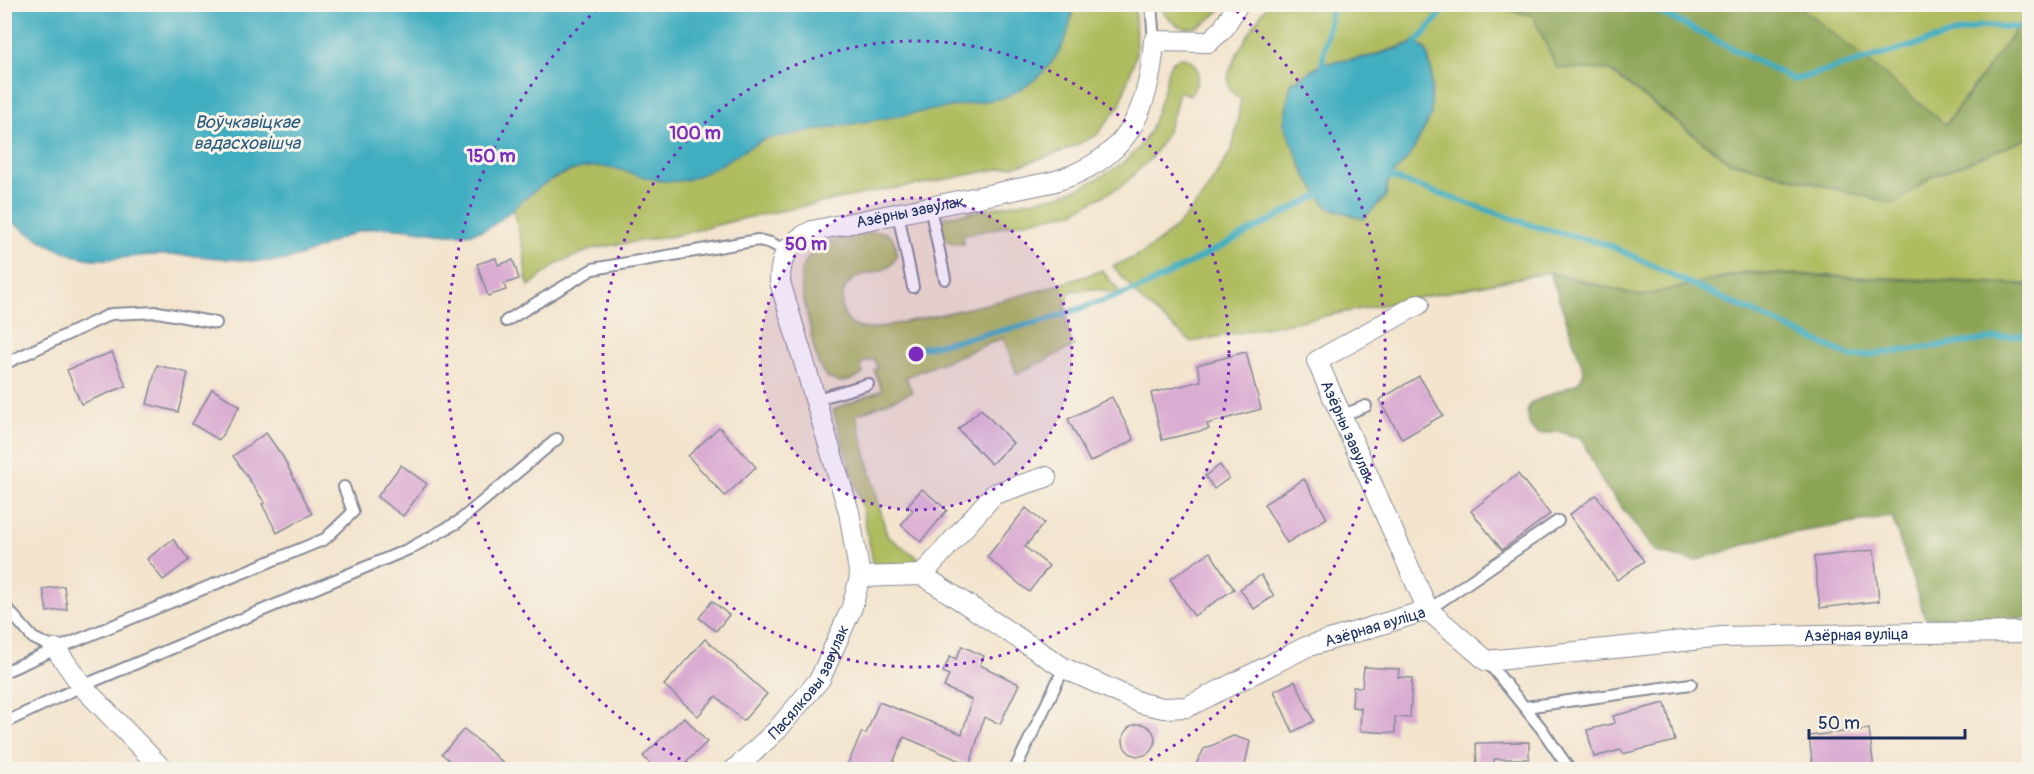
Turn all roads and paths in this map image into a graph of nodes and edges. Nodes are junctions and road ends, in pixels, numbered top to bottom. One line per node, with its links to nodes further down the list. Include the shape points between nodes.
1 (1151, 4): 3 (lane)
2 (1238, 4): 3 (street, via 1223,29 1209,42)
3 (1154, 41): 4 (street, Азёрны завулак, via 1150,81 1139,116 1105,158 1061,180)
4 (930, 207): 5 (street, Азёрны завулак); 7 (lane)
5 (898, 213): 6 (street, Азёрны завулак, via 812,231 797,238); 8 (lane)
6 (786, 251): 10 (lane, via 758,240 593,269); 14 (street, via 780,282)
7 (945, 279)
8 (913, 287)
9 (1419, 304): 16 (street, Азёрны завулак, via 1317,361)
10 (506, 321)
11 (216, 323): 12 (lane, via 158,312 111,314)
12 (4, 364)
13 (868, 384): 14 (lane)
14 (814, 400): 22 (street, via 849,512)
15 (1366, 406): 16 (lane)
16 (1341, 416): 24 (street, Азёрны завулак)
17 (557, 439): 31 (lane, via 458,522 409,549)
18 (1046, 477): 21 (street, via 994,494)
19 (344, 487): 26 (lane, via 353,512 325,539)
20 (1558, 521): 24 (lane)
21 (922, 575): 22 (street); 28 (street, Азёрная вуліца)
22 (860, 578): 35 (street, Пасялковы завулак, via 820,679 777,730)
23 (4, 605): 26 (lane, via 33,638)
24 (1428, 610): 27 (street, Азёрная вуліца); 28 (street, Азёрная вуліца, via 1306,647 1187,707 1163,708 1141,703)
25 (2030, 632): 27 (street, Азёрная вуліца, via 1722,637)
26 (56, 649): 29 (lane); 31 (street)
27 (1487, 661): 32 (lane)
28 (1064, 668): 36 (lane)
29 (4, 672)
30 (1691, 684): 32 (lane)
31 (82, 686): 33 (lane); 34 (street)
32 (1525, 707): 37 (lane)
33 (4, 723)
34 (163, 770)
35 (734, 770)
36 (1018, 770)
37 (1570, 770)

